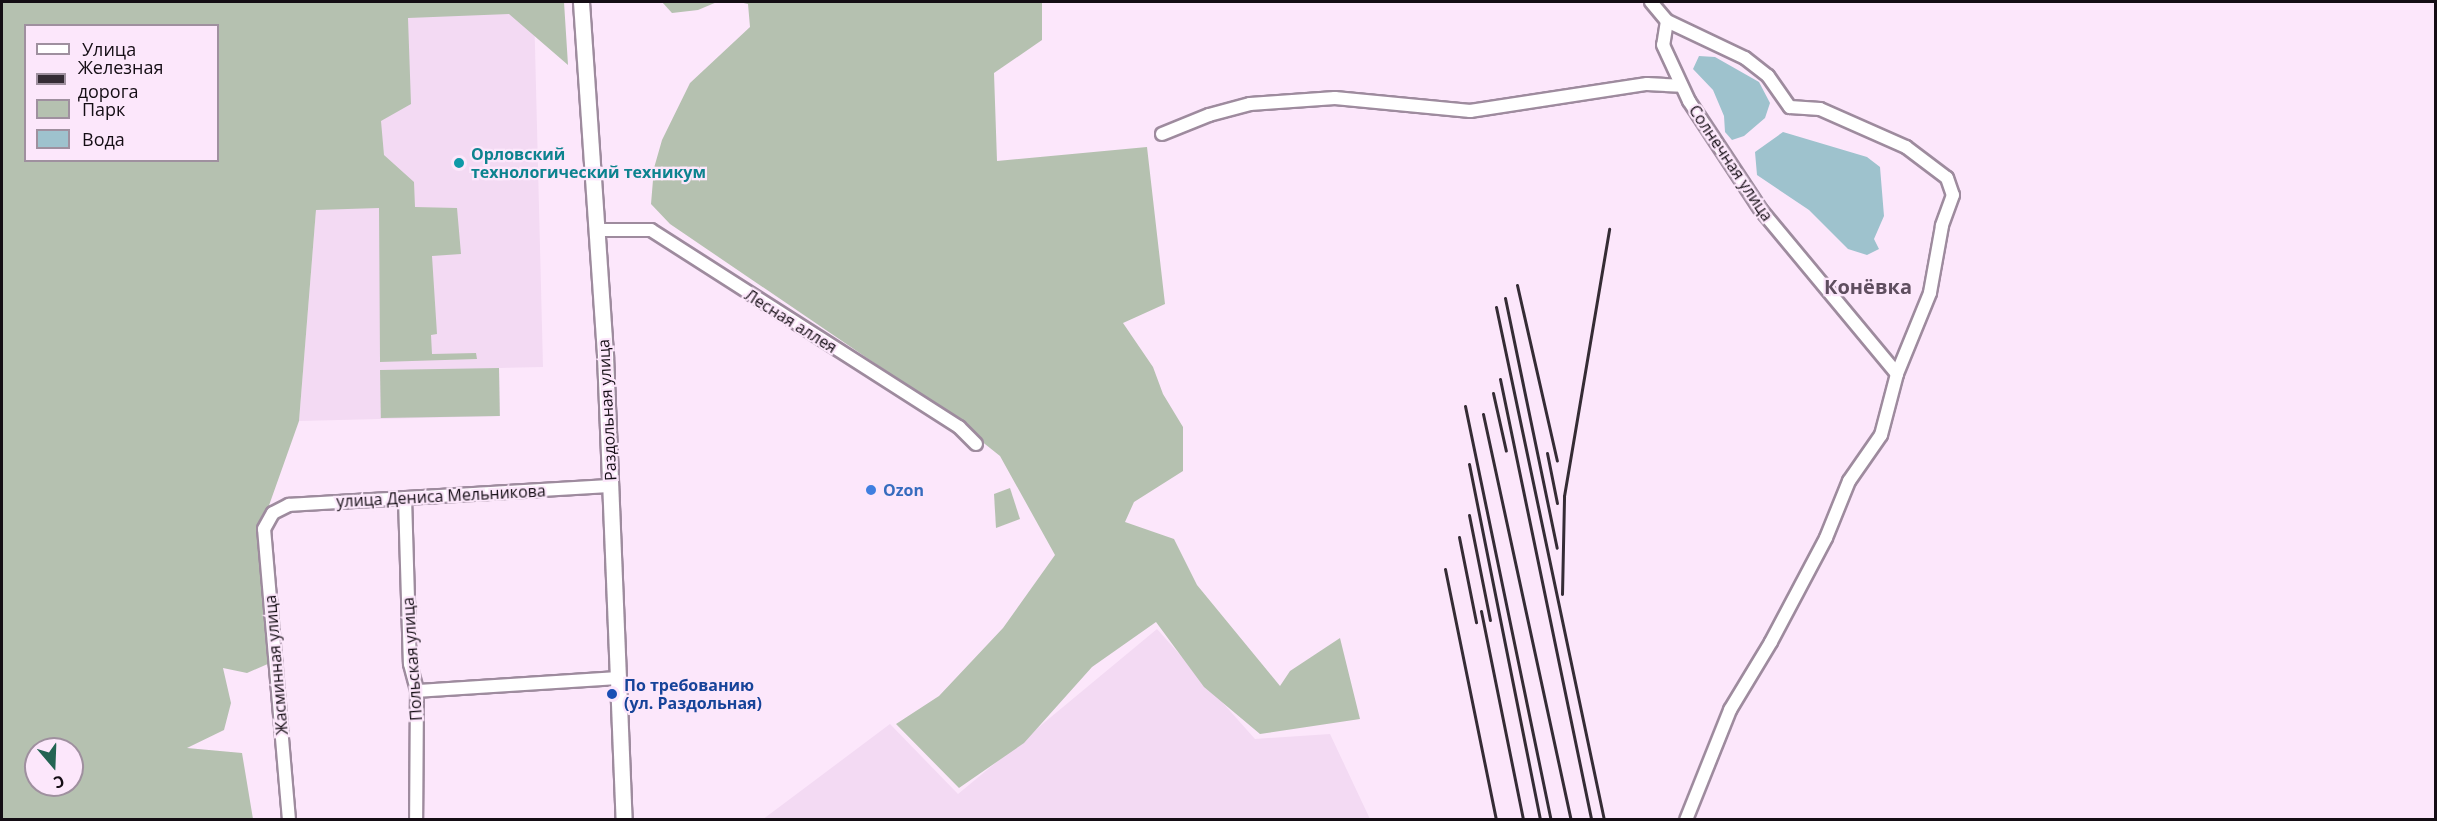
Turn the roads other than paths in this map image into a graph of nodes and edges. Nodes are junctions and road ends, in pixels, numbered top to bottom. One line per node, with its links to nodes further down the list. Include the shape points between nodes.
1 (581, 2): 6 (main road, Раздольная улица)
2 (1651, 2): 3 (street)
3 (1668, 21): 4 (street, Солнечная улица, via 1663,45); 7 (street, via 1745,58 1768,76 1790,107 1820,109 1858,123 1906,147 1947,178 1953,195 1942,226 1930,292)
4 (1681, 86): 5 (street, via 1647,84 1450,111 1374,99 1296,100 1240,107); 7 (street, Солнечная улица, via 1761,210)
5 (1162, 134)
6 (596, 230): 8 (street, Лесная аллея, via 651,230 959,427); 9 (main road, Раздольная улица)
7 (1897, 374): 17 (street, via 1875,447 1849,481 1821,547 1730,710)
8 (976, 444)
9 (611, 486): 10 (street, улица Дениса Мельникова); 12 (main road, Раздольная улица)
10 (405, 498): 11 (street, улица Дениса Мельникова, via 290,505); 13 (street, Польская улица, via 410,664)
11 (273, 513): 14 (street, Жасминная улица, via 264,529)
12 (620, 678): 13 (street); 16 (main road, Раздольная улица)
13 (417, 691): 15 (street, Польская улица)
14 (290, 819)
15 (416, 819)
16 (624, 819)
17 (1686, 819)

